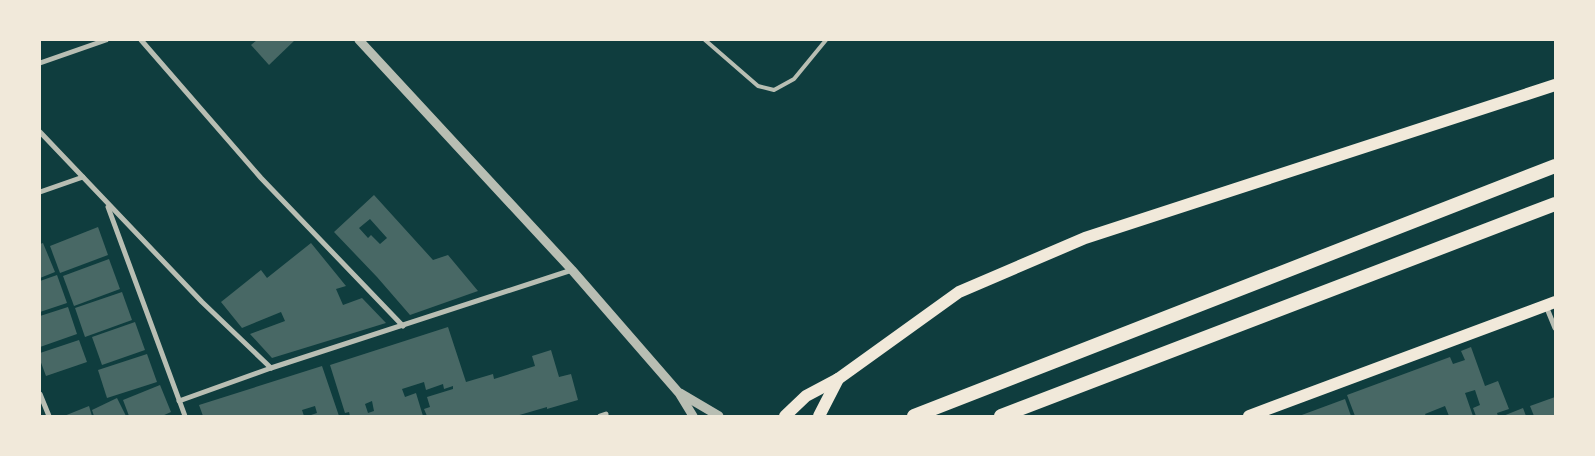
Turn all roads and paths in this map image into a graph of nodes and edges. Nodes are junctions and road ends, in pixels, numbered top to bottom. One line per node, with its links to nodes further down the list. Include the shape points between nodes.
1 (106, 40): 6 (street)
2 (141, 40): 16 (street, via 261,178)
3 (359, 40): 14 (street)
4 (705, 40): 5 (lane, via 758,86 774,90 794,79)
5 (826, 40)
6 (40, 63)
7 (1555, 85): 19 (main road, via 1085,238 959,292)
8 (40, 132): 10 (street)
9 (1555, 166): 30 (highway)
10 (83, 177): 11 (street); 12 (street)
11 (40, 192)
12 (107, 204): 18 (street); 22 (street)
13 (1555, 204): 31 (highway)
14 (572, 270): 16 (street); 20 (street)
15 (1550, 304): 17 (street); 23 (main road)
16 (403, 326): 18 (street)
17 (1555, 328)
18 (271, 368): 22 (street)
19 (838, 379): 28 (main road, via 806,396); 29 (main road)
20 (679, 393): 26 (street); 27 (street)
21 (40, 394): 24 (street)
22 (179, 401): 25 (street)
23 (1262, 414): 32 (main road)
24 (49, 416)
25 (185, 416)
26 (692, 416)
27 (718, 416)
28 (785, 416)
29 (820, 416)
30 (914, 416)
31 (1001, 416)
32 (1249, 416)

